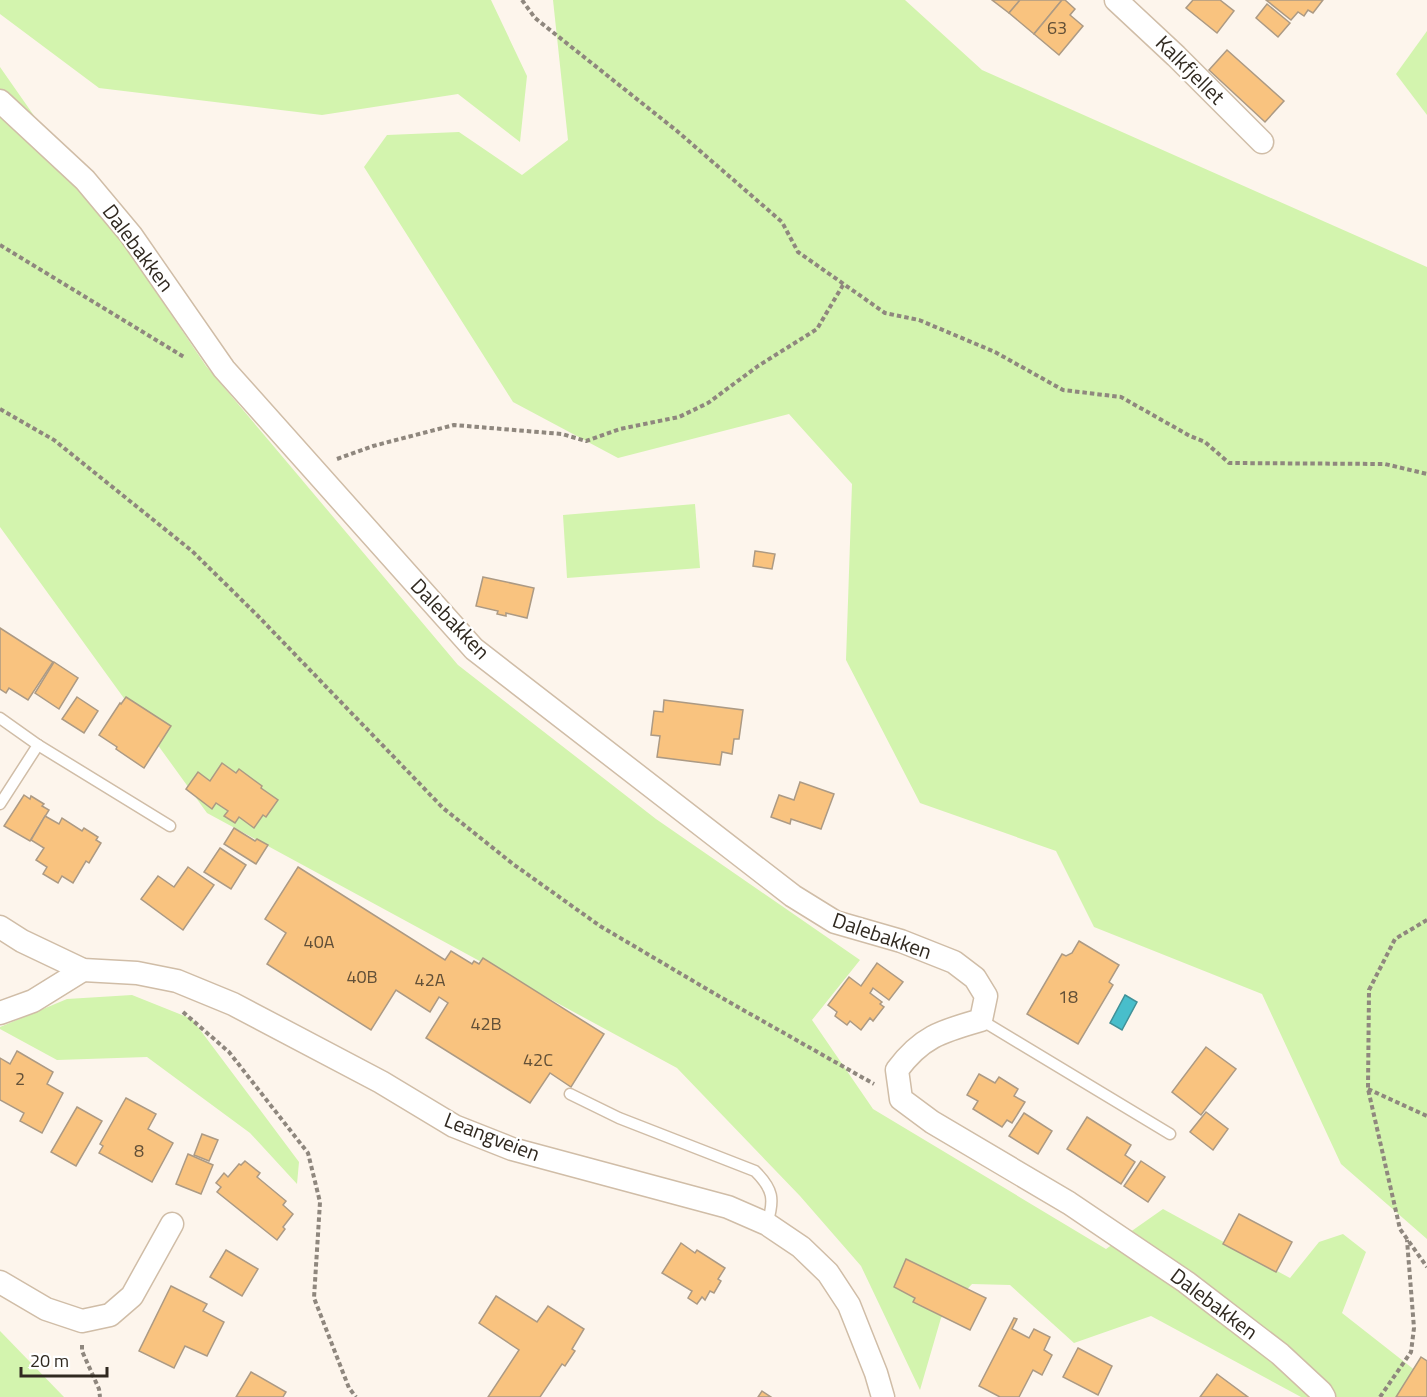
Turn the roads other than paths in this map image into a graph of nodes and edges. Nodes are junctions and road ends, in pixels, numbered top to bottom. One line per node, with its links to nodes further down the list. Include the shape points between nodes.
1 (1116, 0): 3 (street, Kalkfjellet)
2 (0, 101): 11 (street, Dalebakken, via 85,180 123,226 224,369 474,649 793,896 835,922 901,941 954,962 975,978 986,996)
3 (1262, 142)
4 (0, 718): 5 (lane)
5 (38, 745): 6 (lane); 7 (lane)
6 (0, 804)
7 (170, 826)
8 (0, 927): 9 (street, Leangveien)
9 (82, 970): 10 (street, via 33,1001); 15 (street, Leangveien, via 137,973 177,981 253,1014 454,1126 512,1149 728,1207)
10 (0, 1013)
11 (981, 1020): 13 (lane); 18 (street, Dalebakken, via 951,1029 910,1052 897,1070 901,1099 932,1122 1069,1203 1186,1282 1280,1353)
12 (570, 1094): 15 (lane, via 619,1118 755,1170 771,1192)
13 (1170, 1134)
14 (172, 1224): 16 (street, via 132,1296 110,1315 82,1321 46,1309)
15 (767, 1224): 17 (street, Leangveien, via 801,1247 828,1273 849,1305)
16 (0, 1282)
17 (883, 1397)
18 (1324, 1397)

